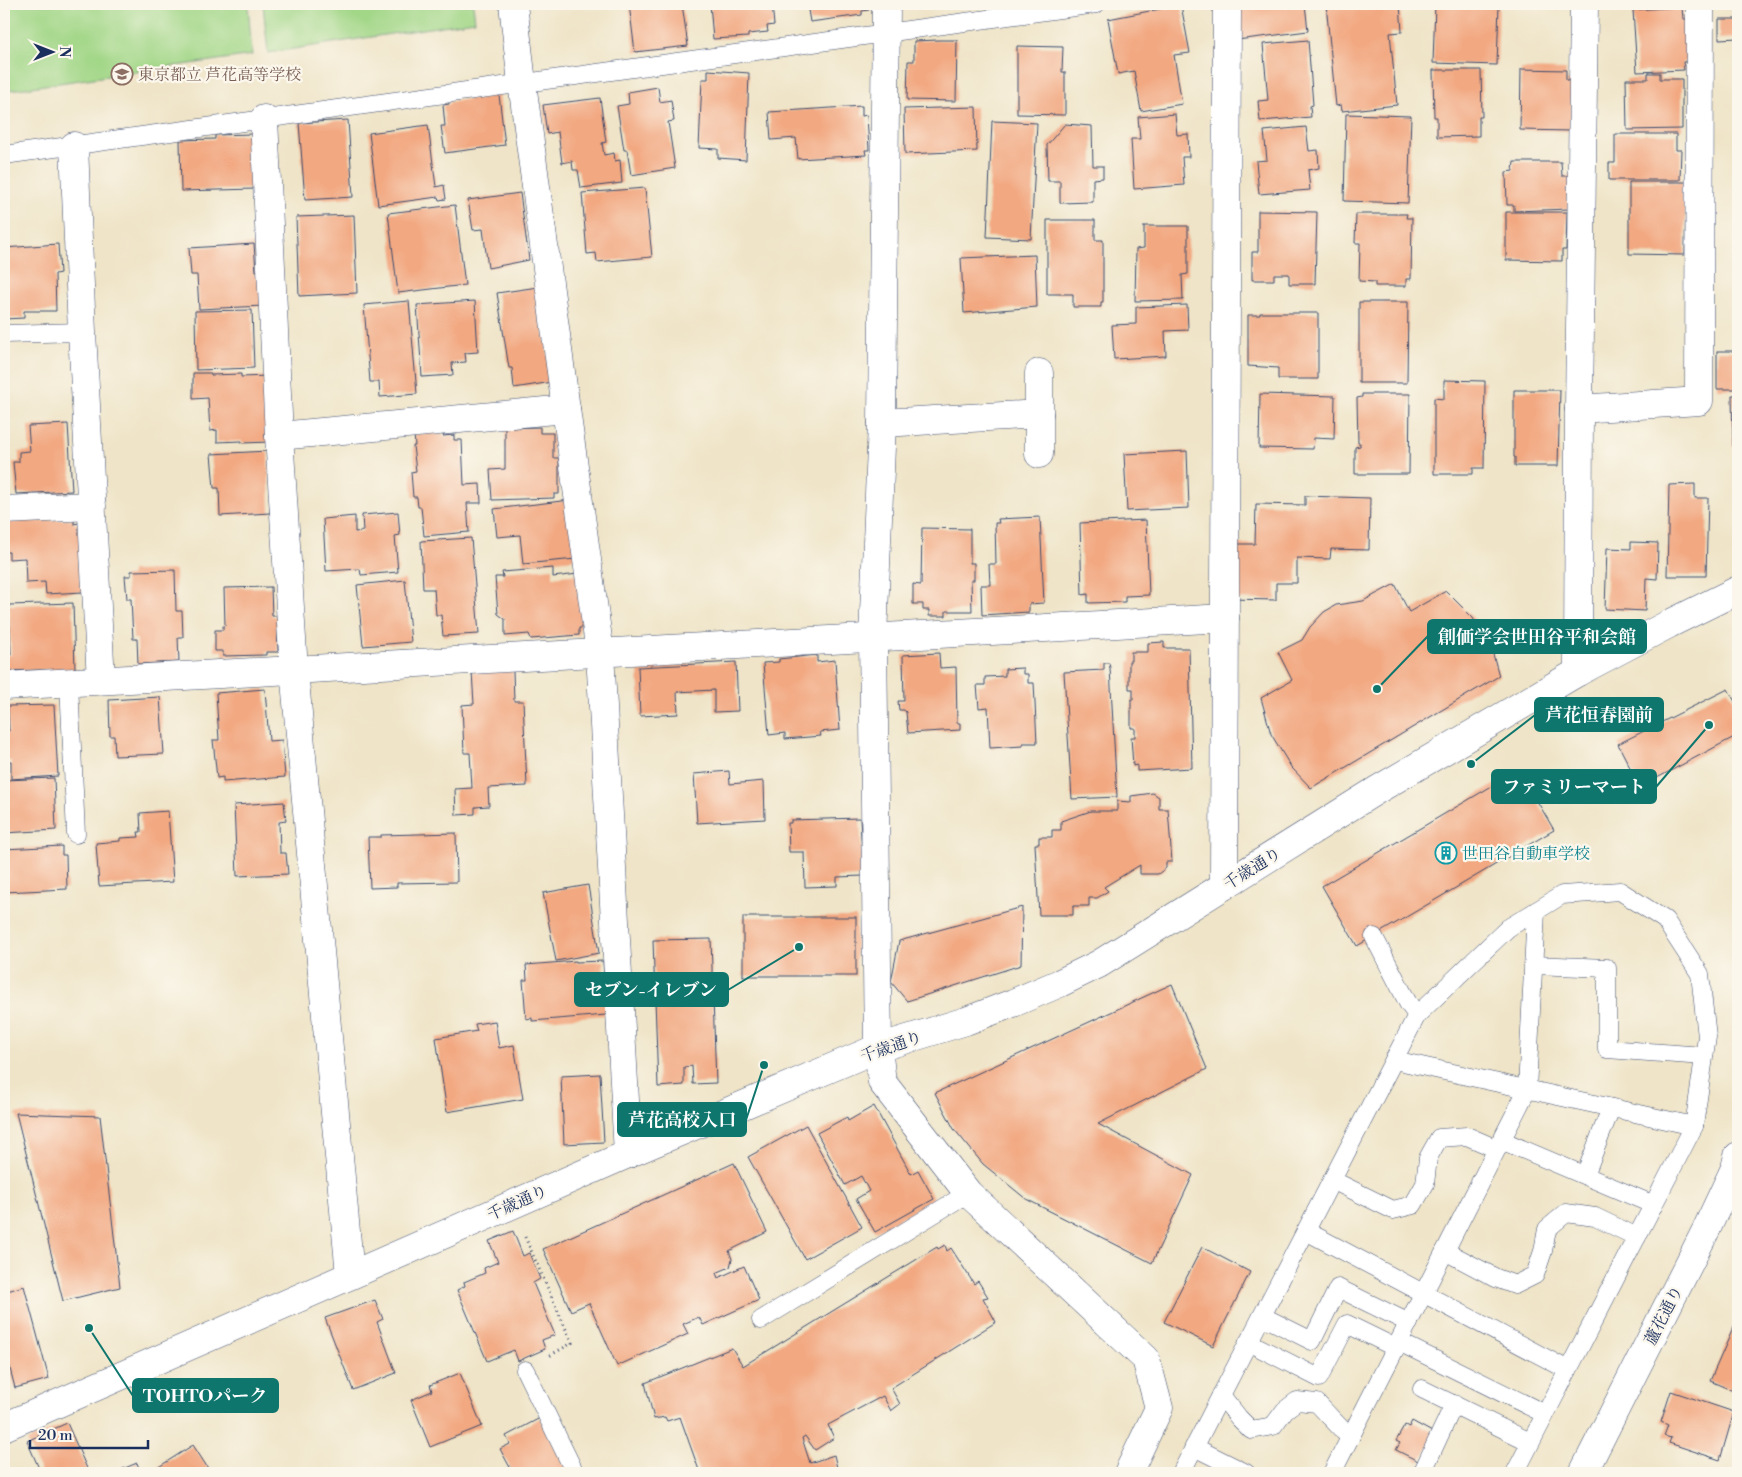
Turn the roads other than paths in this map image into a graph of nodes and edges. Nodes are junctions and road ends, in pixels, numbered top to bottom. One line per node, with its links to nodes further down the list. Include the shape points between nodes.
1 (513, 4): 8 (street)
2 (886, 4): 7 (street)
3 (1096, 4): 7 (lane)
4 (1227, 4): 24 (street)
5 (1584, 4): 16 (street)
6 (1700, 4): 16 (street, via 1698,401)
7 (886, 33): 8 (lane); 18 (street)
8 (522, 83): 9 (lane); 15 (street)
9 (264, 119): 10 (lane); 19 (street)
10 (74, 146): 11 (lane); 12 (street)
11 (4, 156)
12 (82, 332): 13 (lane); 21 (street)
13 (4, 334)
14 (1039, 373): 17 (street)
15 (566, 409): 19 (street); 26 (street)
16 (1579, 409): 28 (street)
17 (1039, 414): 18 (street); 20 (street)
18 (882, 423): 25 (street)
19 (279, 436): 27 (street)
20 (1039, 454)
21 (92, 506): 22 (street); 29 (street)
22 (4, 510)
23 (1738, 590): 28 (street, 千歳通り)
24 (1225, 618): 25 (street); 33 (street)
25 (873, 637): 26 (street); 38 (street)
26 (600, 653): 27 (street); 45 (street)
27 (294, 670): 29 (street); 54 (street)
28 (1578, 672): 33 (street, 千歳通り, via 1377,790)
29 (101, 680): 30 (street)
30 (69, 682): 31 (street); 32 (lane)
31 (4, 686)
32 (76, 834)
33 (1224, 886): 38 (street, 千歳通り, via 1099,964 1060,983 966,1021)
34 (1536, 911): 36 (lane); 37 (lane, via 1508,928); 39 (lane, via 1562,895 1620,891 1665,920 1700,974 1707,1036)
35 (1374, 937): 37 (lane)
36 (1533, 965): 39 (lane, via 1607,968 1607,1049); 41 (lane)
37 (1417, 1015): 40 (lane)
38 (878, 1048): 45 (street, 千歳通り); 49 (street, via 882,1082)
39 (1704, 1056): 43 (lane)
40 (1394, 1060): 41 (lane); 48 (lane)
41 (1527, 1090): 42 (lane); 44 (lane)
42 (1611, 1108): 43 (lane); 47 (lane)
43 (1694, 1126): 50 (lane)
44 (1499, 1144): 47 (lane); 48 (lane, via 1467,1136 1439,1138 1428,1158 1425,1184 1413,1205 1393,1210); 53 (lane)
45 (628, 1154): 54 (street, 千歳通り)
46 (1738, 1156): 78 (street, 蘆花通り, via 1706,1230)
47 (1585, 1175): 50 (lane)
48 (1332, 1180): 51 (lane)
49 (968, 1193): 57 (lane); 72 (street, via 1146,1359 1159,1408)
50 (1654, 1204): 52 (lane)
51 (1306, 1231): 55 (lane); 56 (lane)
52 (1637, 1238): 53 (lane, via 1595,1217 1566,1213 1547,1229 1535,1275 1516,1285); 62 (lane)
53 (1445, 1251): 55 (lane)
54 (350, 1275): 67 (street, 千歳通り)
55 (1424, 1293): 58 (lane); 62 (lane)
56 (1262, 1316): 58 (lane, via 1312,1341 1338,1288); 59 (lane)
57 (761, 1320)
58 (1409, 1323): 60 (lane)
59 (1248, 1342): 60 (lane, via 1319,1378 1347,1324); 64 (lane)
60 (1397, 1345): 66 (lane); 68 (lane)
61 (525, 1370): 71 (lane)
62 (1568, 1370): 66 (lane)
63 (1422, 1389): 65 (lane)
64 (1221, 1395): 68 (lane, via 1251,1430 1272,1426 1297,1401 1317,1403); 70 (lane)
65 (1454, 1404): 69 (lane); 76 (lane)
66 (1546, 1414): 69 (lane)
67 (4, 1427)
68 (1350, 1438): 75 (lane)
69 (1530, 1442): 77 (lane)
70 (1194, 1448): 73 (lane); 74 (lane)
71 (575, 1473)
72 (1128, 1473)
73 (1181, 1473)
74 (1246, 1473)
75 (1332, 1473)
76 (1422, 1473)
77 (1515, 1473)
78 (1583, 1473)

